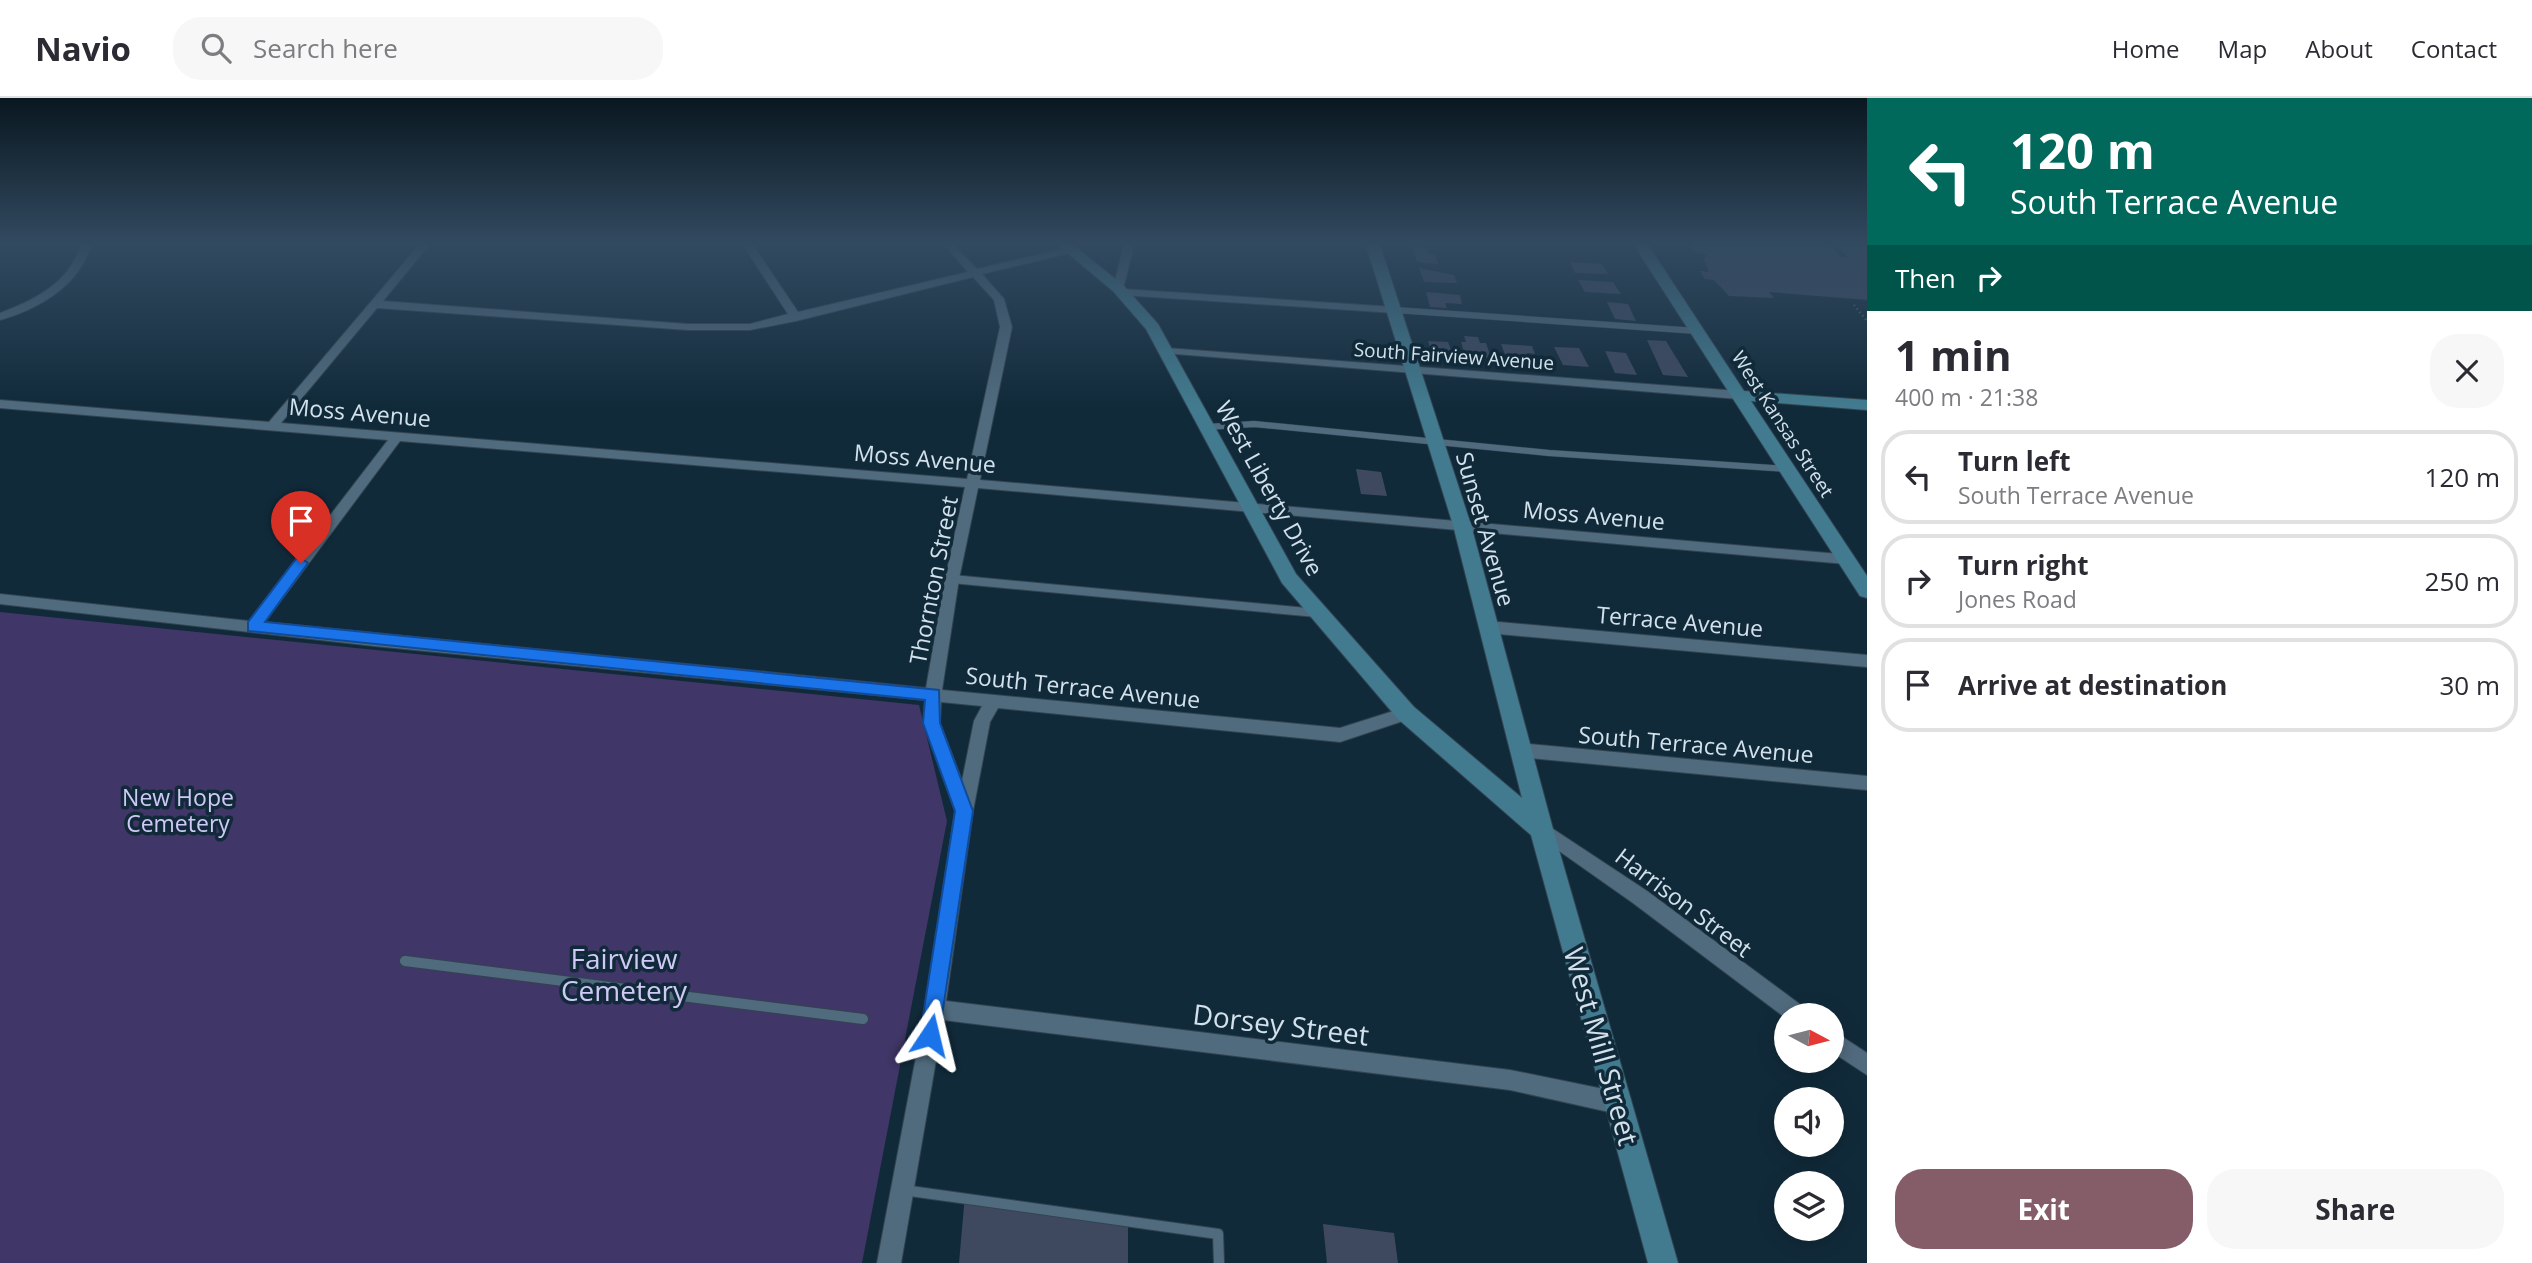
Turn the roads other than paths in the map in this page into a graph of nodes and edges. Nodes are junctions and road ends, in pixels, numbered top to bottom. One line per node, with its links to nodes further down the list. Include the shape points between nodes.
1 (37, 299): 12 (street)
2 (378, 299): 10 (street)
3 (784, 299): 13 (street)
4 (869, 299): 13 (street)
5 (999, 299): 25 (street, Thornton Street, via 1006,327)
6 (1128, 299): 15 (main road, West Liberty Drive)
7 (1248, 299): 11 (street)
8 (1391, 299): 11 (main road, Sunset Avenue)
9 (1676, 299): 14 (main road, West Kansas Street)
10 (374, 304): 13 (street, via 716,328 750,327); 20 (street)
11 (1395, 310): 14 (lane); 16 (main road, Sunset Avenue)
12 (0, 317)
13 (796, 317)
14 (1697, 331): 17 (main road, West Kansas Street)
15 (1167, 351): 16 (street, South Fairview Avenue); 21 (main road, West Liberty Drive)
16 (1413, 370): 17 (street, South Fairview Avenue); 23 (main road, Sunset Avenue)
17 (1739, 395): 19 (main road); 24 (main road, West Kansas Street)
18 (0, 404): 20 (street, Moss Avenue)
19 (1867, 405)
20 (273, 425): 22 (street, Moss Avenue)
21 (1207, 427): 23 (lane, via 1254,424); 26 (main road, West Liberty Drive)
22 (397, 436): 25 (street, Moss Avenue); 33 (street)
23 (1436, 442): 24 (lane); 27 (main road, Sunset Avenue)
24 (1787, 469): 28 (main road, West Kansas Street)
25 (972, 483): 26 (street, Moss Avenue); 29 (street, Thornton Street)
26 (1250, 506): 27 (street, Moss Avenue); 32 (main road, West Liberty Drive, via 1289,578)
27 (1462, 525): 28 (street, Moss Avenue); 34 (main road, Sunset Avenue)
28 (1846, 559): 30 (main road, West Kansas Street)
29 (952, 579): 32 (lane); 36 (street, Thornton Street)
30 (1867, 591)
31 (0, 599): 33 (street, South Terrace Avenue)
32 (1317, 613): 38 (main road, West Liberty Drive)
33 (253, 626): 36 (street, South Terrace Avenue)
34 (1488, 627): 35 (street, Terrace Avenue); 39 (main road, Sunset Avenue)
35 (1867, 662)
36 (933, 695): 37 (street, South Terrace Avenue); 41 (street, Thornton Street, via 932,723)
37 (994, 701): 38 (street, South Terrace Avenue, via 1340,735); 41 (street, via 982,721)
38 (1406, 713): 42 (main road, West Liberty Drive)
39 (1520, 750): 40 (street, South Terrace Avenue); 42 (main road, Sunset Avenue)
40 (1867, 782)
41 (964, 811): 45 (street)
42 (1541, 829): 44 (street, Harrison Street); 49 (main road, West Mill Street)
43 (405, 961): 46 (lane)
44 (1782, 1003)
45 (935, 1009): 49 (street, Dorsey Street, via 1510,1080); 50 (street)
46 (863, 1019)
47 (1844, 1049): 48 (street)
48 (1867, 1065)
49 (1618, 1103): 53 (main road, West Mill Street)
50 (902, 1190): 51 (street); 52 (lane, via 1218,1234)
51 (889, 1263)
52 (1219, 1263)
53 (1663, 1263)

